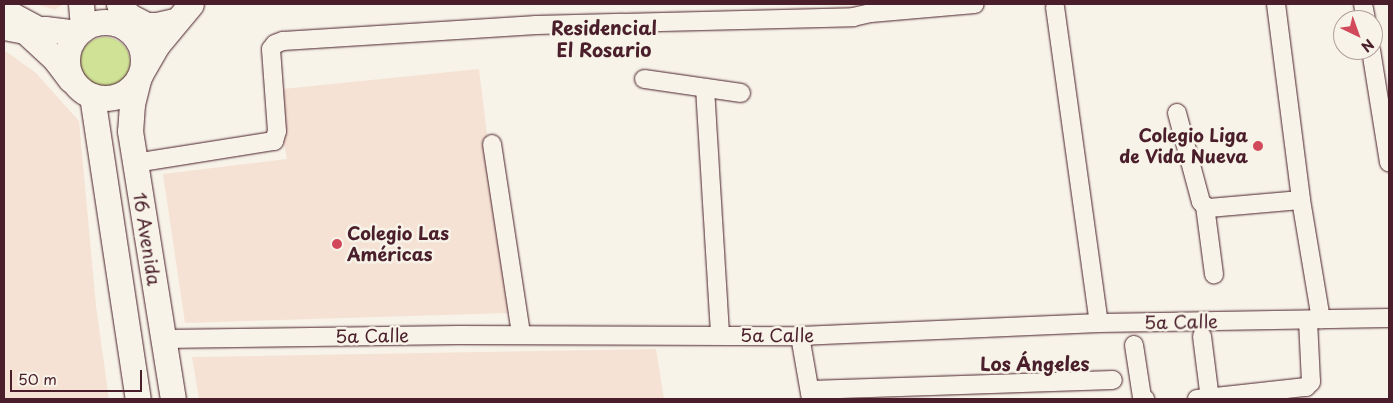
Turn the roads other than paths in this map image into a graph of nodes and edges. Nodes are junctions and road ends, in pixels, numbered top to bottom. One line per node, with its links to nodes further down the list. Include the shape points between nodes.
1 (81, 4): 9 (main road)
2 (119, 4): 7 (main road, via 129,16 147,25 166,24)
3 (975, 4): 18 (street, via 853,17 536,25 283,42 271,49 277,131 274,141)
4 (1276, 4): 20 (street)
5 (4, 7): 8 (street)
6 (1055, 7): 25 (street)
7 (183, 12): 11 (main road, via 157,45)
8 (25, 29): 9 (main road); 14 (main road)
9 (80, 31): 11 (main road, via 104,22 126,28 140,43 144,62); 14 (main road, via 70,44 67,56 68,70)
10 (1373, 60): 19 (street)
11 (140, 75): 14 (main road, via 131,88 118,96 102,98); 18 (main road, 16 Avenida, via 130,131)
12 (644, 79): 13 (street)
13 (705, 88): 15 (street); 27 (street)
14 (83, 89): 35 (main road, 16 Avenida)
15 (741, 93)
16 (1177, 112): 21 (street, via 1201,202)
17 (492, 144): 26 (street)
18 (135, 163): 30 (main road, 16 Avenida)
19 (1389, 163)
20 (1301, 200): 21 (street); 24 (street)
21 (1205, 206): 22 (street)
22 (1214, 274)
23 (1389, 318): 24 (street, 5a Calle)
24 (1314, 320): 25 (street, 5a Calle); 33 (street, via 1311,382)
25 (1099, 323): 28 (street, 5a Calle)
26 (521, 334): 27 (street, 5a Calle); 30 (street, 5a Calle)
27 (720, 334): 28 (street, 5a Calle)
28 (800, 336): 34 (street)
29 (1202, 336): 38 (street)
30 (164, 339): 36 (main road, 16 Avenida)
31 (1134, 345): 37 (street, via 1142,397)
32 (1113, 380): 34 (street)
33 (1306, 393): 38 (street)
34 (811, 395)
35 (138, 399)
36 (174, 399)
37 (1145, 399)
38 (1205, 399)

